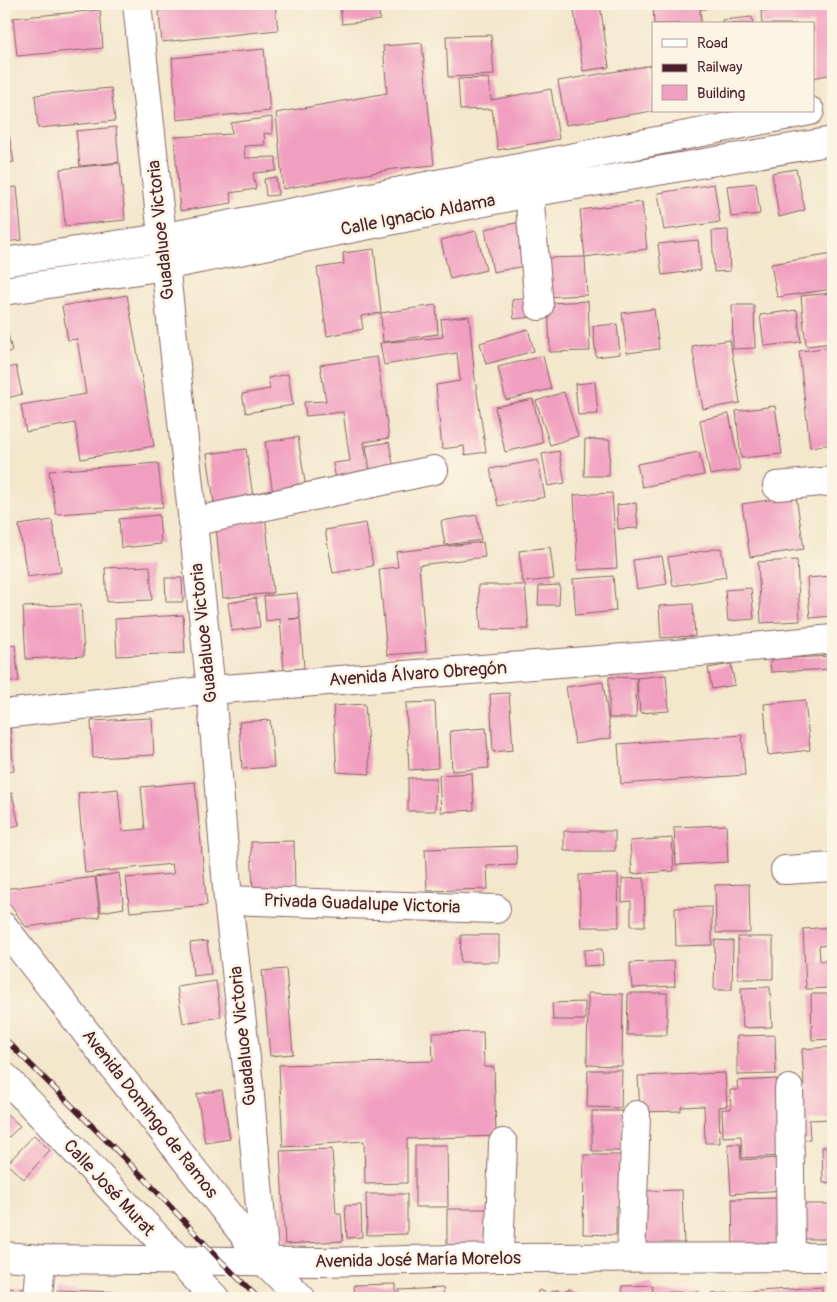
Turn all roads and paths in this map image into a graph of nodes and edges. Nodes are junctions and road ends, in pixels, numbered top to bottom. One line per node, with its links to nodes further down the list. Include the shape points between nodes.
1 (137, 4): 9 (street, Guadaluoe Victoria)
2 (833, 107): 3 (street, Calle Ignacio Aldama)
3 (814, 111)
4 (807, 112): 6 (street, Calle Ignacio Aldama)
5 (833, 141): 7 (street, Calle Ignacio Aldama)
6 (553, 161): 7 (street); 9 (street, Calle Ignacio Aldama)
7 (559, 188): 8 (street, Calle Ignacio Aldama)
8 (529, 193): 11 (street, Calle Ignacio Aldama); 13 (street)
9 (161, 238): 10 (street, Calle Ignacio Aldama); 11 (street, Guadaluoe Victoria)
10 (4, 262)
11 (164, 266): 12 (street, Calle Ignacio Aldama); 17 (street, Guadaluoe Victoria)
12 (4, 291)
13 (539, 306)
14 (434, 470): 17 (street)
15 (833, 482): 16 (street)
16 (777, 486)
17 (192, 522): 19 (street, Guadaluoe Victoria)
18 (833, 639): 19 (street, Avenida Álvaro Obregón)
19 (211, 690): 20 (street, Avenida Álvaro Obregón); 23 (street, Guadaluoe Victoria)
20 (4, 714)
21 (833, 867): 22 (street)
22 (785, 870)
23 (228, 900): 24 (street, Privada Guadalupe Victoria); 37 (street, Guadaluoe Victoria)
24 (496, 908)
25 (4, 927): 37 (street, Avenida Domingo de Ramos)
26 (4, 1076): 36 (street, Calle José Murat)
27 (789, 1089): 32 (street)
28 (636, 1115): 31 (street)
29 (503, 1143): 34 (street)
30 (4, 1256): 35 (street, Avenida José María Morelos)
31 (631, 1257): 32 (street, Avenida José María Morelos); 34 (street, Avenida José María Morelos)
32 (791, 1257): 33 (street, Avenida José María Morelos)
33 (833, 1257)
34 (499, 1258): 37 (street, Avenida José María Morelos)
35 (40, 1259): 36 (street, Avenida José María Morelos); 38 (street)
36 (178, 1261): 37 (street, Avenida José María Morelos); 39 (street, Calle José Murat)
37 (265, 1262): 40 (street, Avenida Domingo de Ramos)
38 (38, 1298)
39 (215, 1298)
40 (301, 1298)

